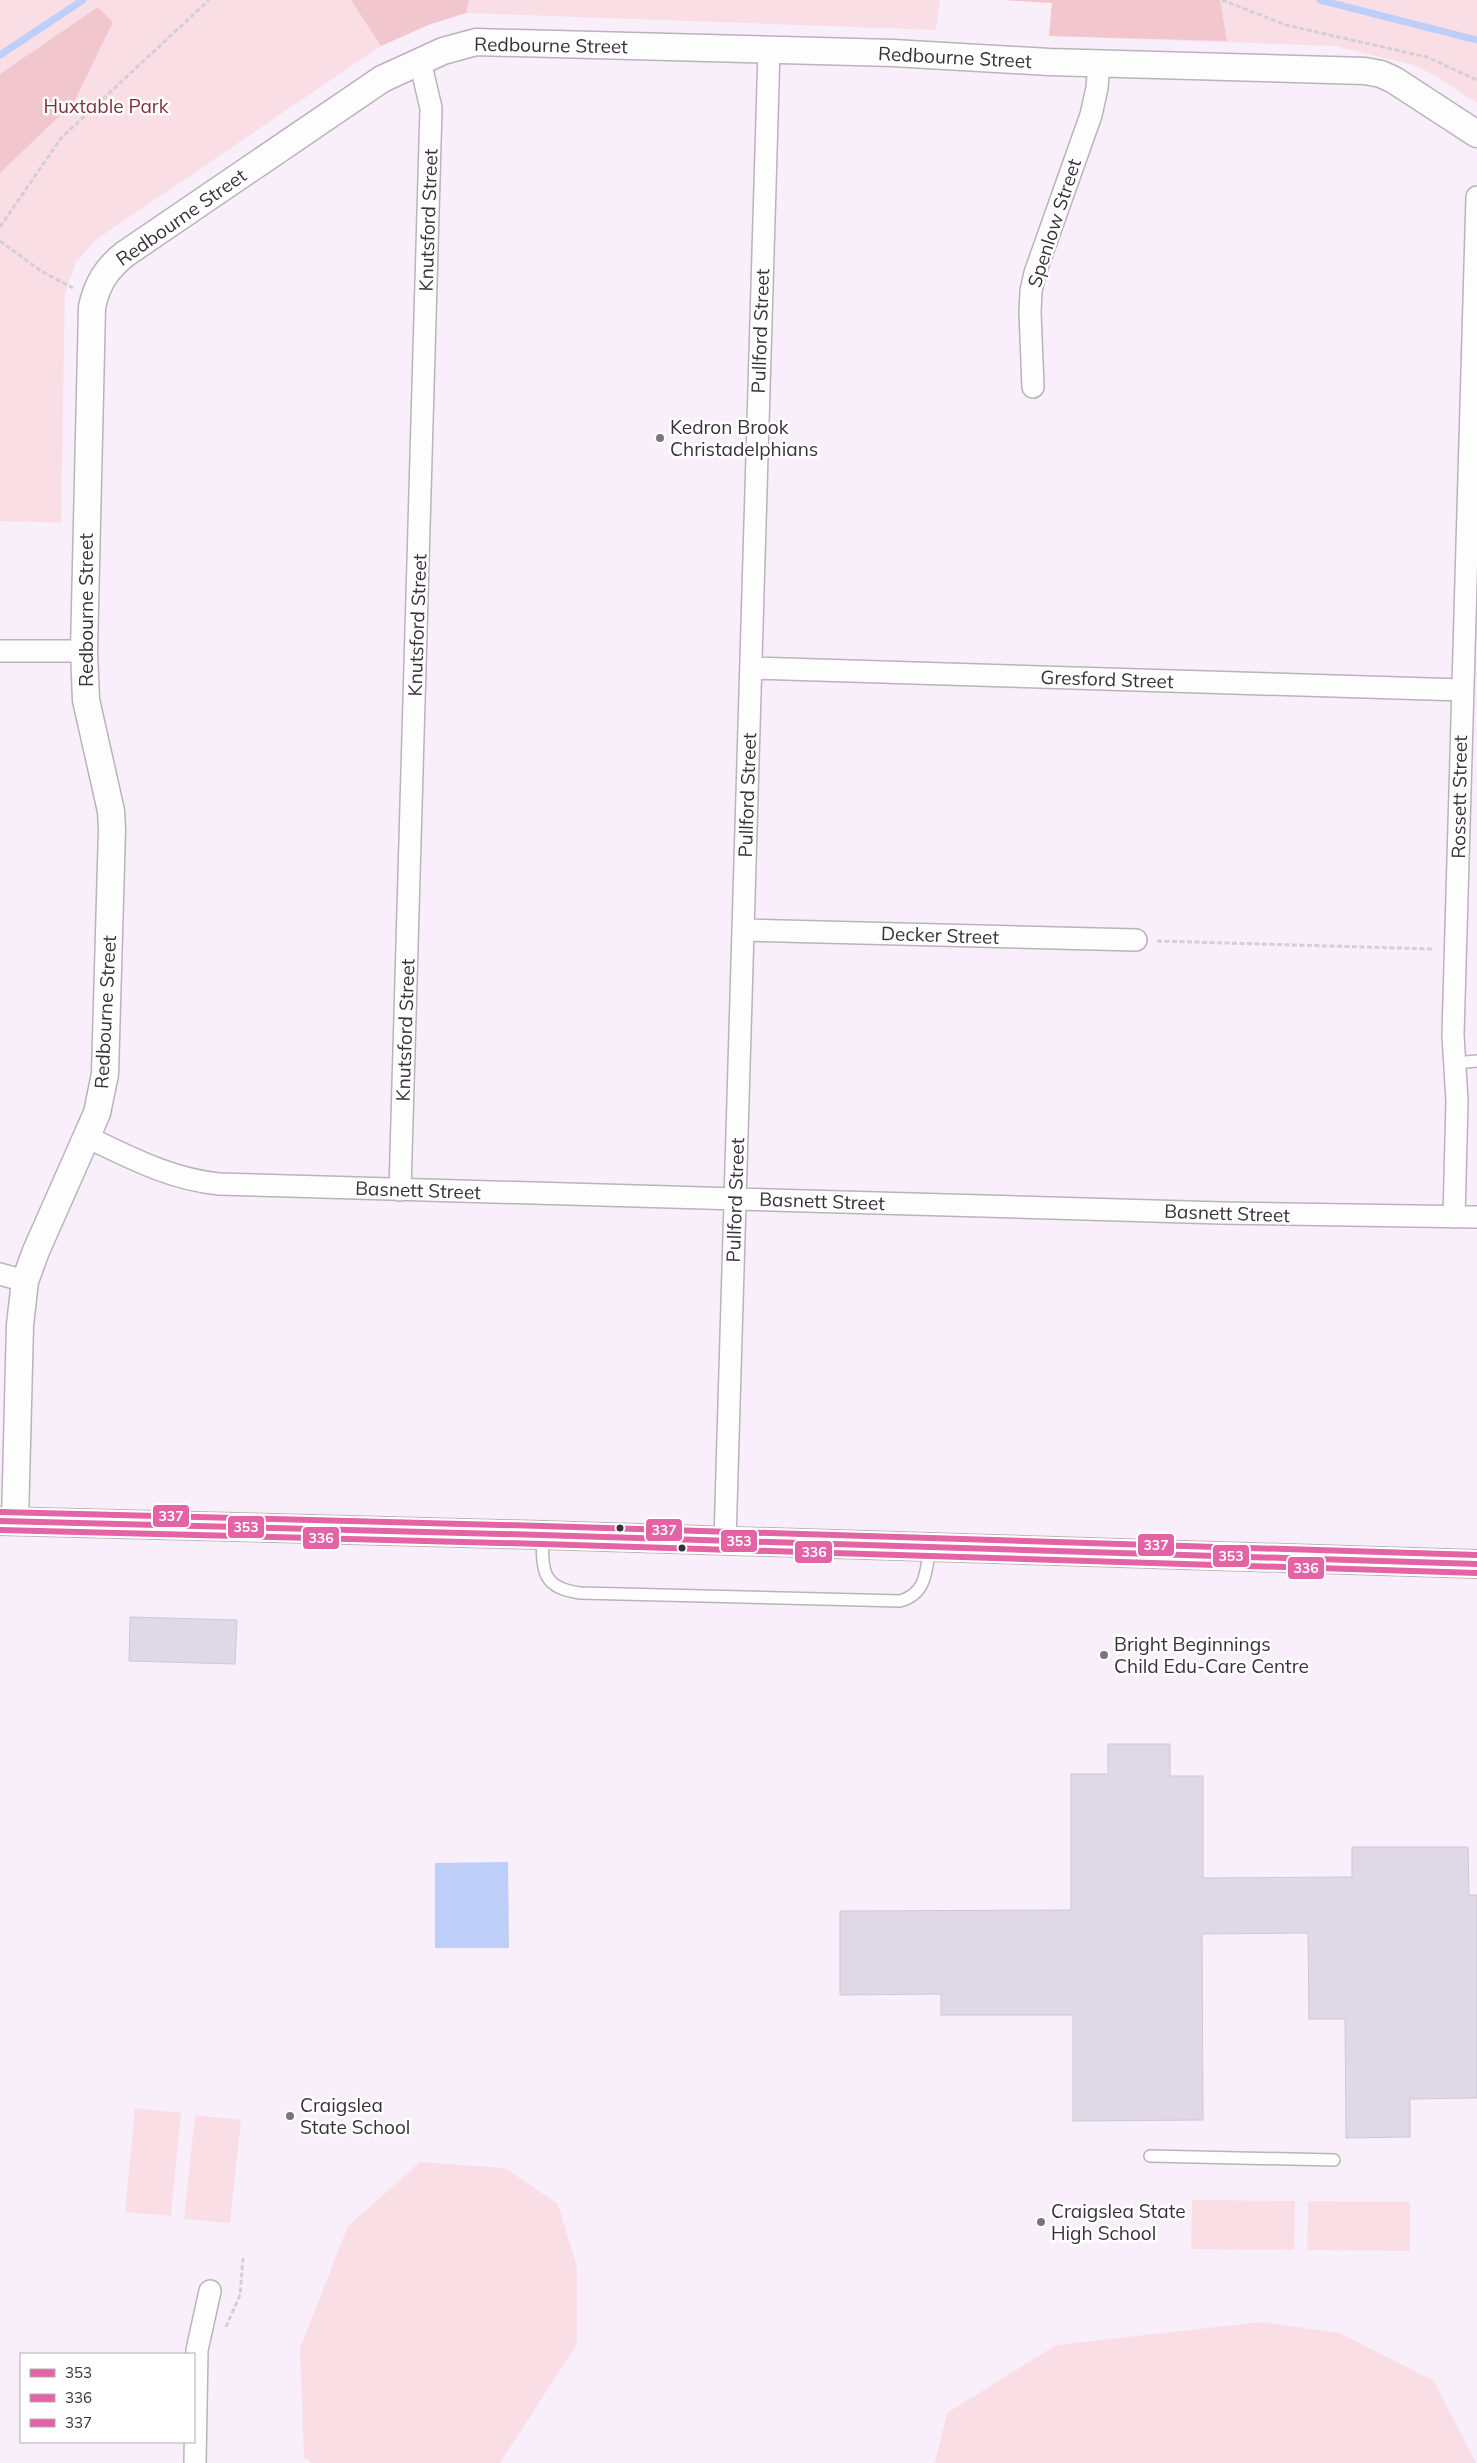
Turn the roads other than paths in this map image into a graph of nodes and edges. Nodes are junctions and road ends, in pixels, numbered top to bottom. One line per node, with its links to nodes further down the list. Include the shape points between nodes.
1 (769, 50): 2 (street, Redbourne Street, via 490,41 459,45); 3 (street, Redbourne Street); 9 (street, Pullford Street)
2 (420, 61): 8 (street, Redbourne Street, via 382,79 124,254 101,278 95,293 90,338); 16 (street, Knutsford Street, via 431,108)
3 (1099, 63): 4 (street, Redbourne Street, via 1381,74); 6 (street, Spenlow Street, via 1095,102 1030,291)
4 (1477, 134)
5 (1477, 197): 10 (street, Rossett Street)
6 (1033, 387)
7 (0, 651): 8 (street)
8 (84, 651): 15 (street, Redbourne Street, via 86,700 111,811 112,829 104,1074 97,1113)
9 (751, 668): 10 (street, Gresford Street); 11 (street, Pullford Street)
10 (1462, 690): 14 (street, Rossett Street, via 1453,1035)
11 (744, 930): 12 (street, Decker Street); 17 (street, Pullford Street)
12 (1136, 940)
13 (1477, 1061): 14 (lane)
14 (1455, 1063): 18 (street, Rossett Street)
15 (87, 1137): 16 (street, Basnett Street, via 163,1173 196,1182); 21 (street, Redbourne Street)
16 (400, 1190): 17 (street, Basnett Street)
17 (735, 1198): 18 (street, Basnett Street); 24 (street, Pullford Street)
18 (1454, 1217): 19 (street, Basnett Street)
19 (1477, 1217)
20 (0, 1274): 21 (street)
21 (26, 1281): 22 (street, Redbourne Street, via 20,1325)
22 (7, 1521): 23 (main road)
23 (542, 1535): 24 (main road); 25 (lane, via 546,1577 559,1588 590,1593 900,1601 909,1599 922,1586)
24 (725, 1540): 25 (main road)
25 (930, 1546): 26 (main road)
26 (1477, 1564)
27 (1150, 2156): 28 (lane)
28 (1334, 2160)
29 (210, 2291): 30 (street, via 197,2350)
30 (195, 2463)

